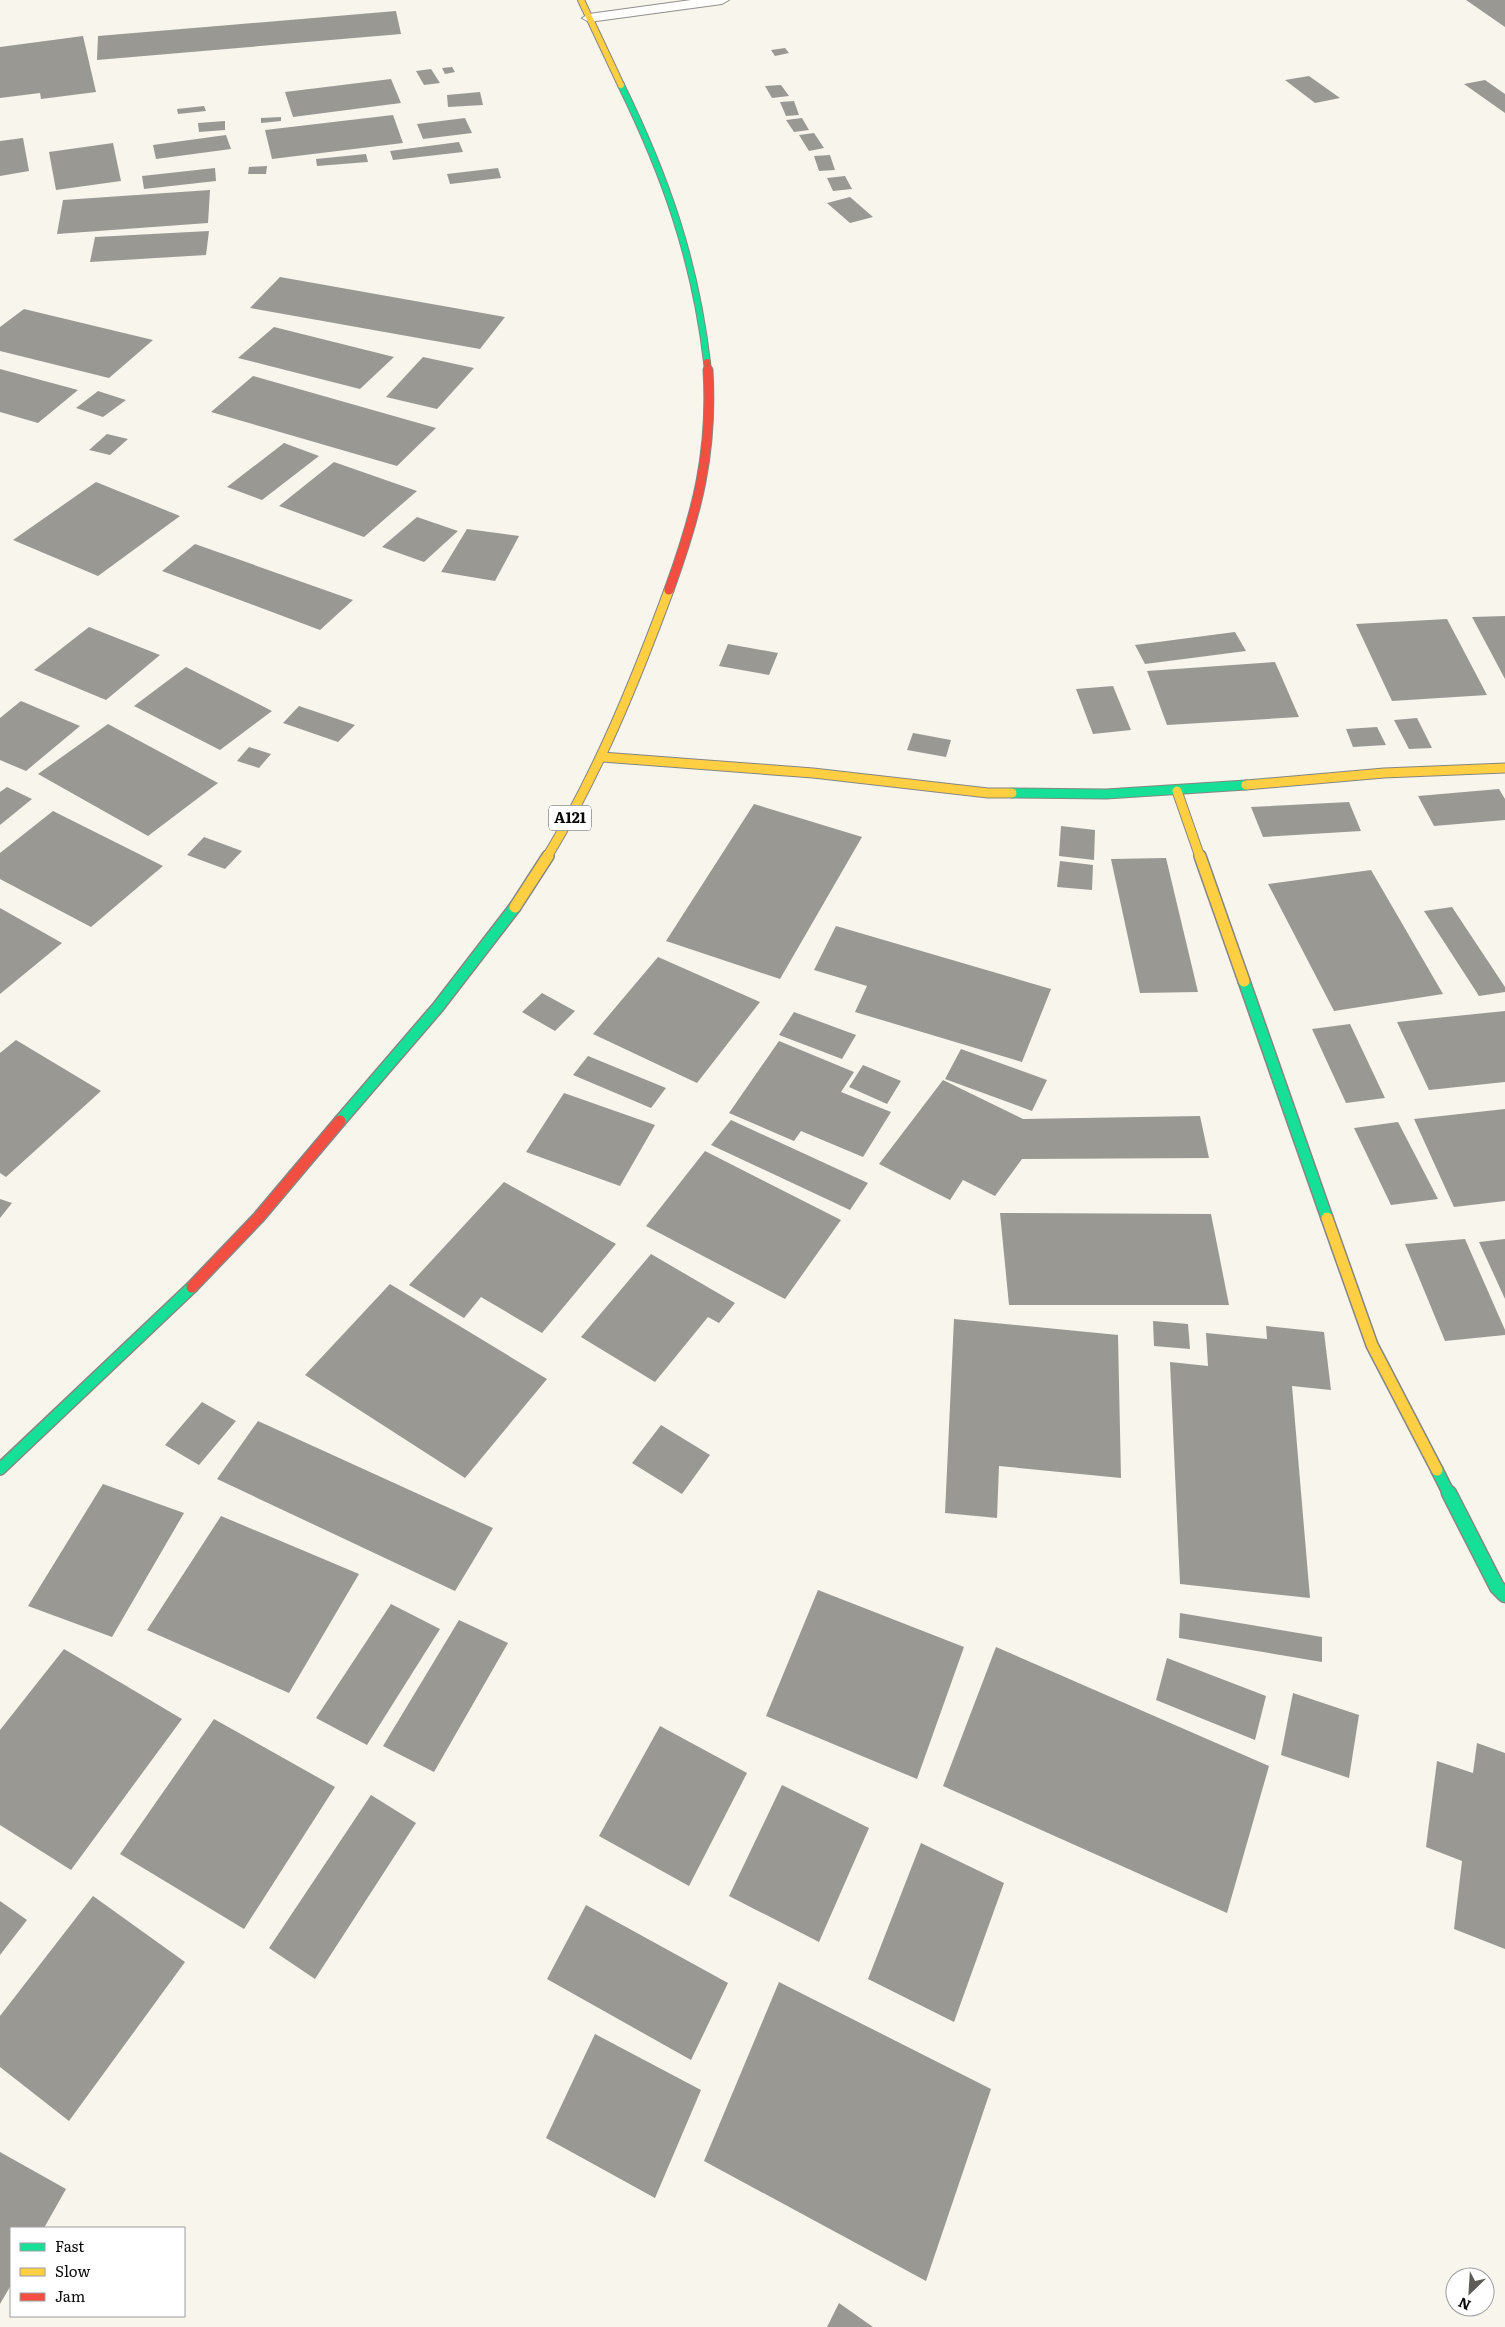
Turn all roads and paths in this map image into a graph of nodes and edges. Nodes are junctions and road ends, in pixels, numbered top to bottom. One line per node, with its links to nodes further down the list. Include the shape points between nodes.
1 (581, 0): 3 (main road, A121)
2 (722, 0): 3 (lane)
3 (588, 18): 4 (main road, A121, via 639,122 674,204 695,278 703,322 708,390 708,446 676,573)
4 (602, 757): 6 (main road, via 813,773 988,793); 7 (main road, A121, via 565,829 501,926 426,1024 228,1250)
5 (1505, 768): 6 (main road)
6 (1177, 791): 8 (main road, via 1372,1345 1459,1517 1497,1587)
7 (0, 1469)
8 (1505, 1595)

